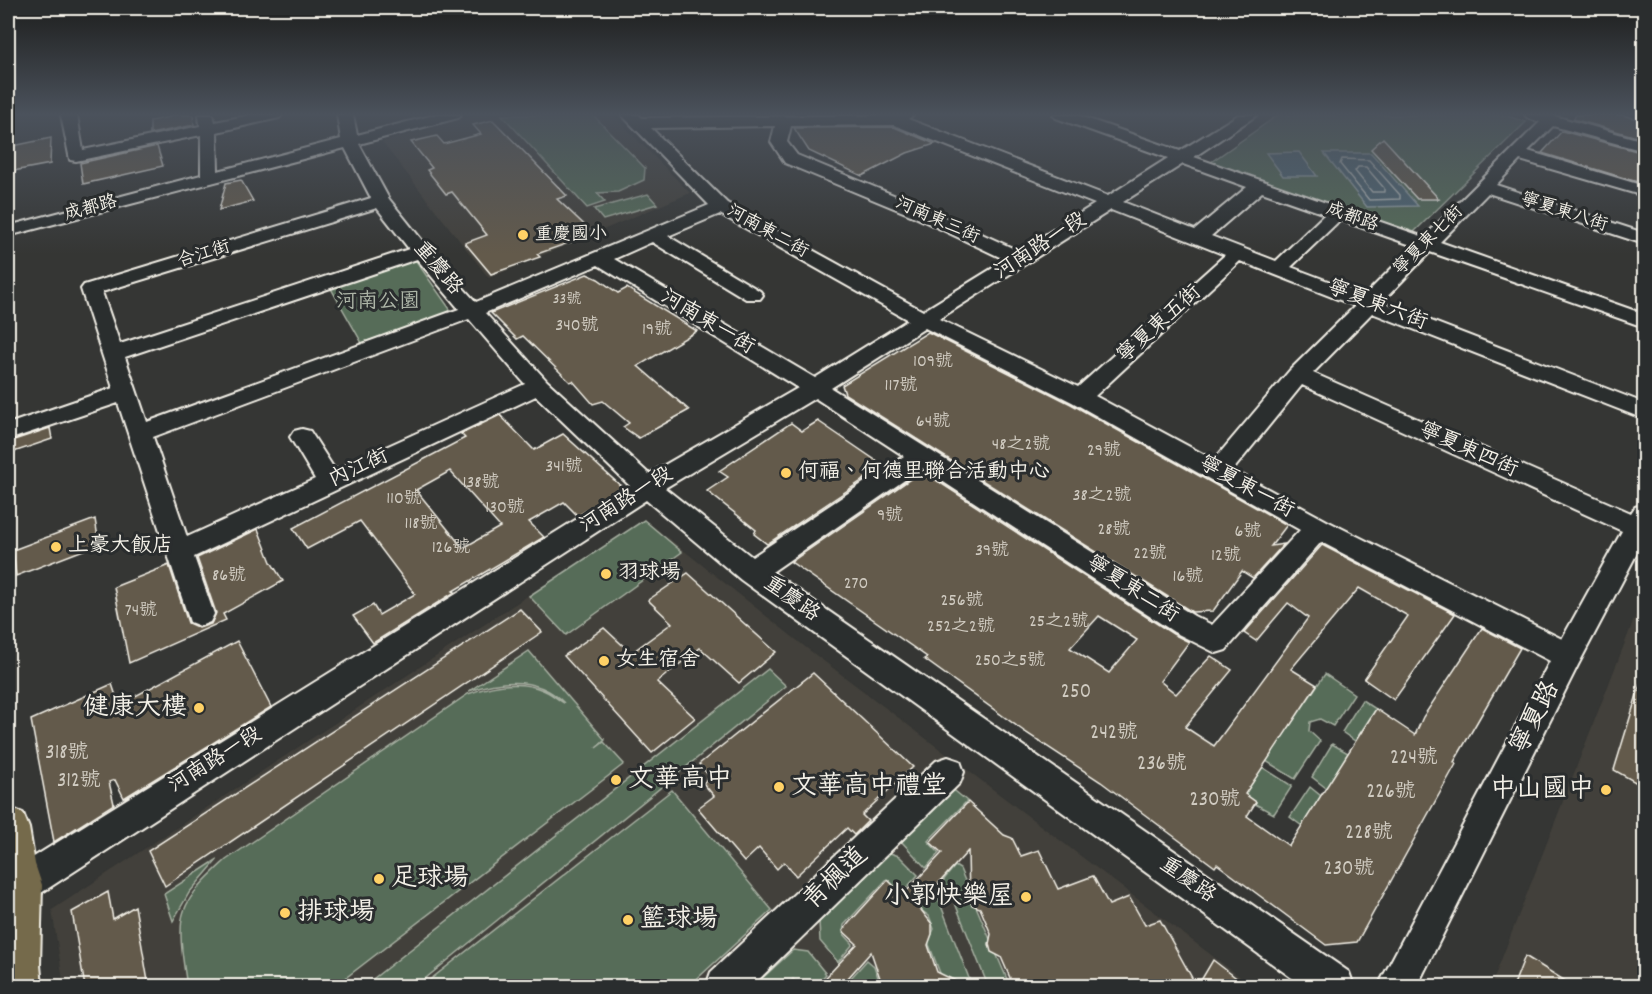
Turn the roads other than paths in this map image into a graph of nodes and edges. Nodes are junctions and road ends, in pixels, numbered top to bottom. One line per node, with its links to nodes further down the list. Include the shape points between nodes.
1 (209, 161): 11 (street)
2 (275, 161): 11 (street, 成都路)
3 (360, 161): 15 (street, 重慶路)
4 (676, 161): 17 (street, 河南東二街)
5 (797, 161): 27 (street, 河南東三街)
6 (1009, 161): 16 (street, 寧夏東六街)
7 (1173, 161): 16 (street, 河南路一段)
8 (1193, 161): 12 (street, 成都路)
9 (1508, 161): 13 (street, 寧夏東七街)
10 (1544, 161): 14 (street)
11 (210, 178): 19 (street, 成都路)
12 (1260, 185): 18 (street, 成都路); 21 (street)
13 (1483, 186): 22 (street, 寧夏東八街); 23 (street, 寧夏東七街)
14 (1644, 191)
15 (381, 201): 24 (street, 重慶路); 34 (street, 合江街, via 91,289)
16 (1109, 202): 21 (street, 寧夏東六街); 27 (street, 河南路一段)
17 (721, 207): 20 (street); 32 (street, 河南東二街)
18 (1337, 213): 23 (street, 成都路); 28 (street)
19 (8, 231)
20 (653, 235): 26 (street); 29 (street)
21 (1199, 236): 25 (street, 寧夏東六街)
22 (1644, 239)
23 (1426, 244): 30 (street, 寧夏東七街); 33 (street, 成都路)
24 (421, 251): 31 (street, 重慶路); 34 (street)
25 (1239, 252): 28 (street, 寧夏東六街); 39 (street, 寧夏東五街)
26 (599, 258): 31 (street); 37 (street, 河南東一街)
27 (1022, 260): 32 (street, 河南路一段)
28 (1279, 268): 30 (street, 寧夏東六街)
29 (753, 295)
30 (1367, 302): 35 (street, 寧夏東七街); 40 (street, 寧夏東六街)
31 (472, 311): 36 (street, 重慶路); 42 (street)
32 (924, 320): 37 (street, 河南路一段); 39 (street, 寧夏東一街)
33 (1644, 321)
34 (113, 354): 38 (street, 合江街)
35 (1298, 375): 45 (street, 寧夏東七街); 48 (street, 寧夏東四街)
36 (539, 386): 46 (street, 內江街); 47 (street, 重慶路)
37 (815, 388): 44 (street, 寧夏東二街); 47 (street, 河南路一段)
38 (126, 392): 41 (street); 42 (street)
39 (1080, 397): 45 (street, 寧夏東一街)
40 (1644, 411)
41 (8, 432)
42 (141, 433): 50 (street)
43 (302, 437): 46 (street)
44 (920, 457): 49 (street, 寧夏東二街, via 1216,641); 51 (street)
45 (1217, 472): 49 (street, 寧夏東一街)
46 (330, 482): 50 (street, 內江街)
47 (647, 487): 51 (street, 重慶路); 56 (street, 河南路一段)
48 (1642, 524): 53 (street, 寧夏路)
49 (1318, 528): 53 (street, 寧夏東一街)
50 (179, 552): 52 (street)
51 (751, 572): 59 (street, 重慶路)
52 (200, 614)
53 (1568, 656): 60 (street, 寧夏路)
54 (948, 772): 58 (street, 青楓道)
55 (8, 828): 56 (main road)
56 (14, 889): 57 (main road)
57 (19, 987)
58 (725, 987)
59 (1335, 987)
60 (1397, 987)

